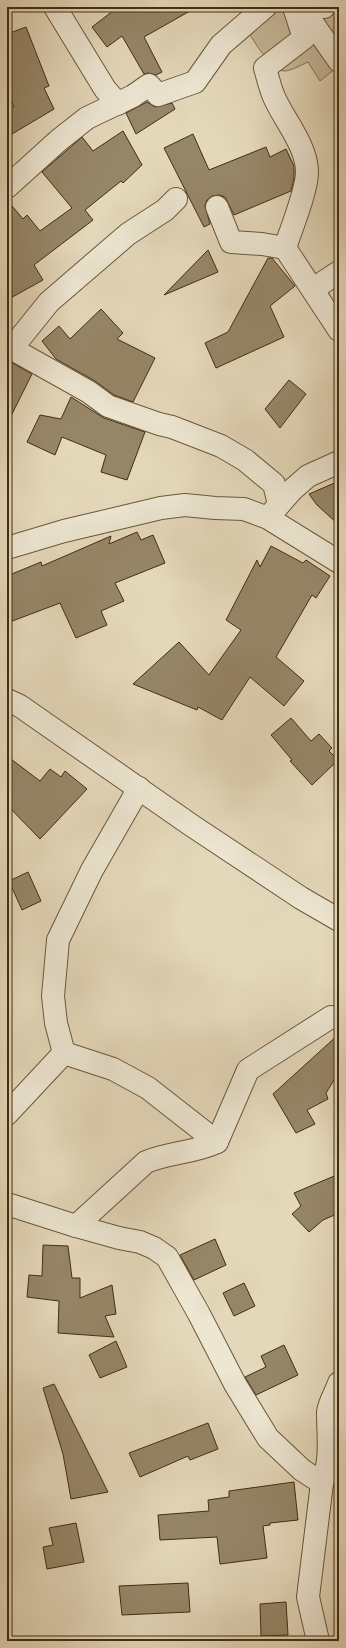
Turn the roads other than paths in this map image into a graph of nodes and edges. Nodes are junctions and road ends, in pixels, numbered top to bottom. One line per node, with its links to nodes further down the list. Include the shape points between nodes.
1 (55, 7): 8 (street)
2 (265, 7): 8 (street, via 221,44 195,82 158,95 149,85)
3 (294, 7): 12 (street, via 304,38 265,68 274,97 294,134 307,170)
4 (301, 7): 7 (street)
5 (321, 7): 6 (street)
6 (324, 7)
7 (339, 61)
8 (118, 104): 9 (street, via 86,118)
9 (7, 187)
10 (176, 199): 16 (street, via 165,210 128,234 49,302)
11 (217, 207): 12 (street, via 231,242)
12 (285, 248): 14 (street)
13 (339, 272): 14 (street)
14 (313, 289): 15 (street)
15 (339, 330)
16 (9, 347): 18 (street, via 89,392 108,406 222,446 245,460 274,484)
17 (339, 462): 18 (street, via 308,476)
18 (273, 511): 19 (street, via 185,505 161,508 64,531); 20 (street)
19 (7, 548)
20 (339, 562)
21 (7, 700): 22 (street, via 20,706)
22 (139, 788): 23 (street, via 301,898); 25 (street, via 92,870 58,940 53,996 56,1023)
23 (339, 920)
24 (339, 1018): 27 (street, via 331,1017 248,1070)
25 (64, 1053): 26 (street); 27 (street, via 113,1069 148,1088)
26 (7, 1114)
27 (217, 1142): 29 (street, via 207,1147 146,1162)
28 (7, 1204): 29 (street)
29 (76, 1226): 31 (street, via 140,1242 167,1257 235,1384 268,1438 302,1470)
30 (339, 1383): 31 (street, via 328,1411 328,1470)
31 (322, 1483): 32 (street, via 308,1597)
32 (318, 1641)

